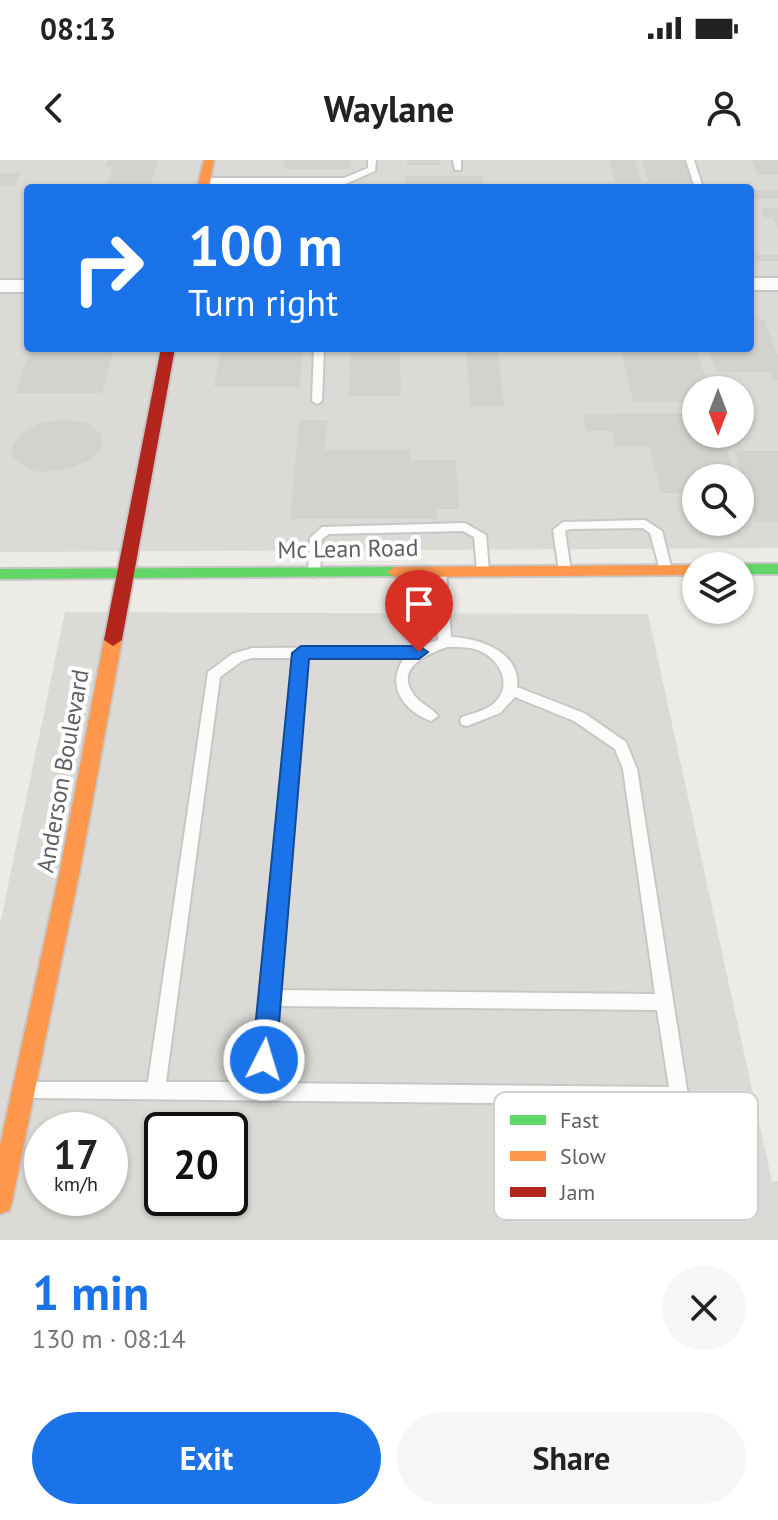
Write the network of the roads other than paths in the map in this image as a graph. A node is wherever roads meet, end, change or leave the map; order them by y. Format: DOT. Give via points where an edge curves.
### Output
graph roads {
  1 [pos="209,160"];
  2 [pos="372,160"];
  3 [pos="690,160"];
  4 [pos="204,184"];
  5 [pos="698,184"];
  6 [pos="754,284"];
  7 [pos="778,284"];
  8 [pos="0,286"];
  9 [pos="24,286"];
  10 [pos="167,352"];
  11 [pos="319,352"];
  12 [pos="317,401"];
  13 [pos="754,569"];
  14 [pos="778,569"];
  15 [pos="666,570"];
  16 [pos="682,570"];
  17 [pos="483,571"];
  18 [pos="565,571"];
  19 [pos="440,572"];
  20 [pos="314,573"];
  21 [pos="0,574"];
  22 [pos="124,575"];
  23 [pos="445,642"];
  24 [pos="419,652"];
  25 [pos="301,653"];
  26 [pos="512,690"];
  27 [pos="431,716"];
  28 [pos="467,721"];
  29 [pos="270,998"];
  30 [pos="665,1002"];
  31 [pos="24,1090"];
  32 [pos="156,1091"];
  33 [pos="261,1091"];
  34 [pos="678,1092"];
  35 [pos="494,1094"];
  36 [pos="0,1202"];
  1 -- 4 [label="street"];
  2 -- 4 [label="lane" via="372,169 345,181"];
  3 -- 5 [label="lane"];
  6 -- 7 [label="street"];
  8 -- 9 [label="street"];
  10 -- 22 [label="street, Anderson Boulevard"];
  11 -- 12 [label="lane"];
  13 -- 14 [label="street"];
  15 -- 16 [label="street, Mc Lean Road"];
  15 -- 18 [label="street, Mc Lean Road"];
  15 -- 18 [label="lane" via="656,531 645,524 567,525 559,530"];
  17 -- 18 [label="street, Mc Lean Road"];
  17 -- 19 [label="street, Mc Lean Road"];
  17 -- 20 [label="lane" via="480,535 465,527 326,530 316,538"];
  19 -- 20 [label="street, Mc Lean Road"];
  19 -- 23 [label="lane"];
  20 -- 22 [label="street, Mc Lean Road"];
  21 -- 22 [label="street, Mc Lean Road"];
  22 -- 31 [label="street, Anderson Boulevard"];
  23 -- 24 [label="lane"];
  23 -- 26 [label="lane" via="493,651 512,673"];
  24 -- 25 [label="lane"];
  24 -- 27 [label="lane" via="404,668 402,681 406,695"];
  25 -- 29 [label="lane"];
  25 -- 32 [label="lane" via="252,653 213,675"];
  26 -- 28 [label="lane" via="499,709"];
  26 -- 30 [label="lane" via="579,717 621,746 630,769"];
  29 -- 30 [label="lane"];
  29 -- 33 [label="lane"];
  30 -- 34 [label="lane"];
  31 -- 32 [label="lane"];
  31 -- 36 [label="street, Anderson Boulevard"];
  32 -- 33 [label="lane"];
  33 -- 35 [label="lane"];
}
